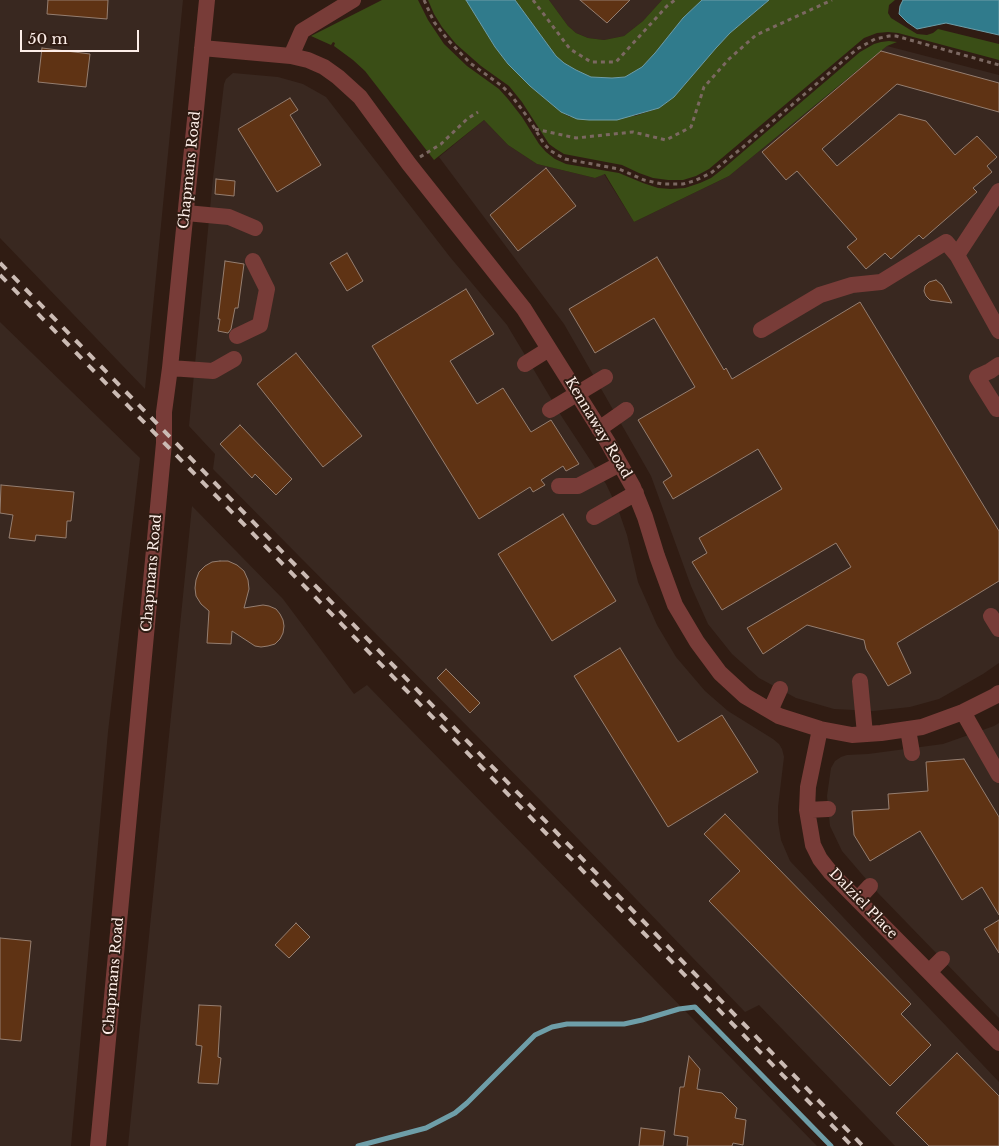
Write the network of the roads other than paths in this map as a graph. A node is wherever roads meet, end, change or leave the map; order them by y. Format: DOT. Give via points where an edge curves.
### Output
graph roads {
  1 [pos="208,0"];
  2 [pos="353,0"];
  3 [pos="202,48"];
  4 [pos="291,56"];
  5 [pos="999,191"];
  6 [pos="186,213"];
  7 [pos="255,228"];
  8 [pos="957,255"];
  9 [pos="253,261"];
  10 [pos="997,322"];
  11 [pos="761,330"];
  12 [pos="237,336"];
  13 [pos="550,349"];
  14 [pos="234,359"];
  15 [pos="525,364"];
  16 [pos="999,365"];
  17 [pos="170,368"];
  18 [pos="605,378"];
  19 [pos="577,394"];
  20 [pos="997,409"];
  21 [pos="550,410"];
  22 [pos="626,410"];
  23 [pos="599,429"];
  24 [pos="620,464"];
  25 [pos="560,486"];
  26 [pos="636,493"];
  27 [pos="594,517"];
  28 [pos="860,681"];
  29 [pos="780,689"];
  30 [pos="999,692"];
  31 [pos="770,711"];
  32 [pos="962,712"];
  33 [pos="820,729"];
  34 [pos="908,729"];
  35 [pos="865,734"];
  36 [pos="912,753"];
  37 [pos="999,775"];
  38 [pos="828,809"];
  39 [pos="807,810"];
  40 [pos="870,886"];
  41 [pos="858,900"];
  42 [pos="942,959"];
  43 [pos="929,972"];
  44 [pos="999,1043"];
  45 [pos="98,1146"];
  1 -- 3 [label="street, Chapmans Road"];
  2 -- 4 [label="street" via="302,31"];
  3 -- 4 [label="street, Kennaway Road"];
  3 -- 6 [label="street, Chapmans Road"];
  4 -- 13 [label="street, Kennaway Road" via="324,67 360,97 524,309"];
  5 -- 8 [label="street"];
  6 -- 7 [label="street" via="229,217"];
  6 -- 17 [label="street, Chapmans Road"];
  8 -- 10 [label="street"];
  8 -- 11 [label="street" via="946,242 881,282 852,285 820,295"];
  9 -- 12 [label="street" via="267,289 260,325"];
  13 -- 15 [label="street"];
  13 -- 19 [label="street, Kennaway Road"];
  14 -- 17 [label="street" via="213,371"];
  16 -- 20 [label="street" via="977,377"];
  17 -- 45 [label="street, Chapmans Road"];
  18 -- 19 [label="street"];
  19 -- 21 [label="street"];
  19 -- 23 [label="street, Kennaway Road"];
  22 -- 23 [label="street"];
  23 -- 24 [label="street, Kennaway Road"];
  24 -- 25 [label="street" via="578,486"];
  24 -- 26 [label="street, Kennaway Road"];
  26 -- 27 [label="street"];
  26 -- 31 [label="street, Kennaway Road" via="675,604 697,642 726,679 745,696"];
  28 -- 35 [label="street"];
  29 -- 31 [label="street"];
  30 -- 32 [label="street, Kennaway Road"];
  31 -- 33 [label="street, Kennaway Road"];
  32 -- 34 [label="street, Kennaway Road"];
  32 -- 37 [label="street"];
  33 -- 35 [label="street, Kennaway Road"];
  33 -- 39 [label="street, Dalziel Place" via="808,787"];
  34 -- 35 [label="street, Kennaway Road"];
  34 -- 36 [label="street"];
  38 -- 39 [label="street"];
  39 -- 41 [label="street, Dalziel Place" via="813,845 820,859"];
  40 -- 41 [label="street"];
  41 -- 43 [label="street, Dalziel Place"];
  42 -- 43 [label="street"];
  43 -- 44 [label="street, Dalziel Place"];
}
